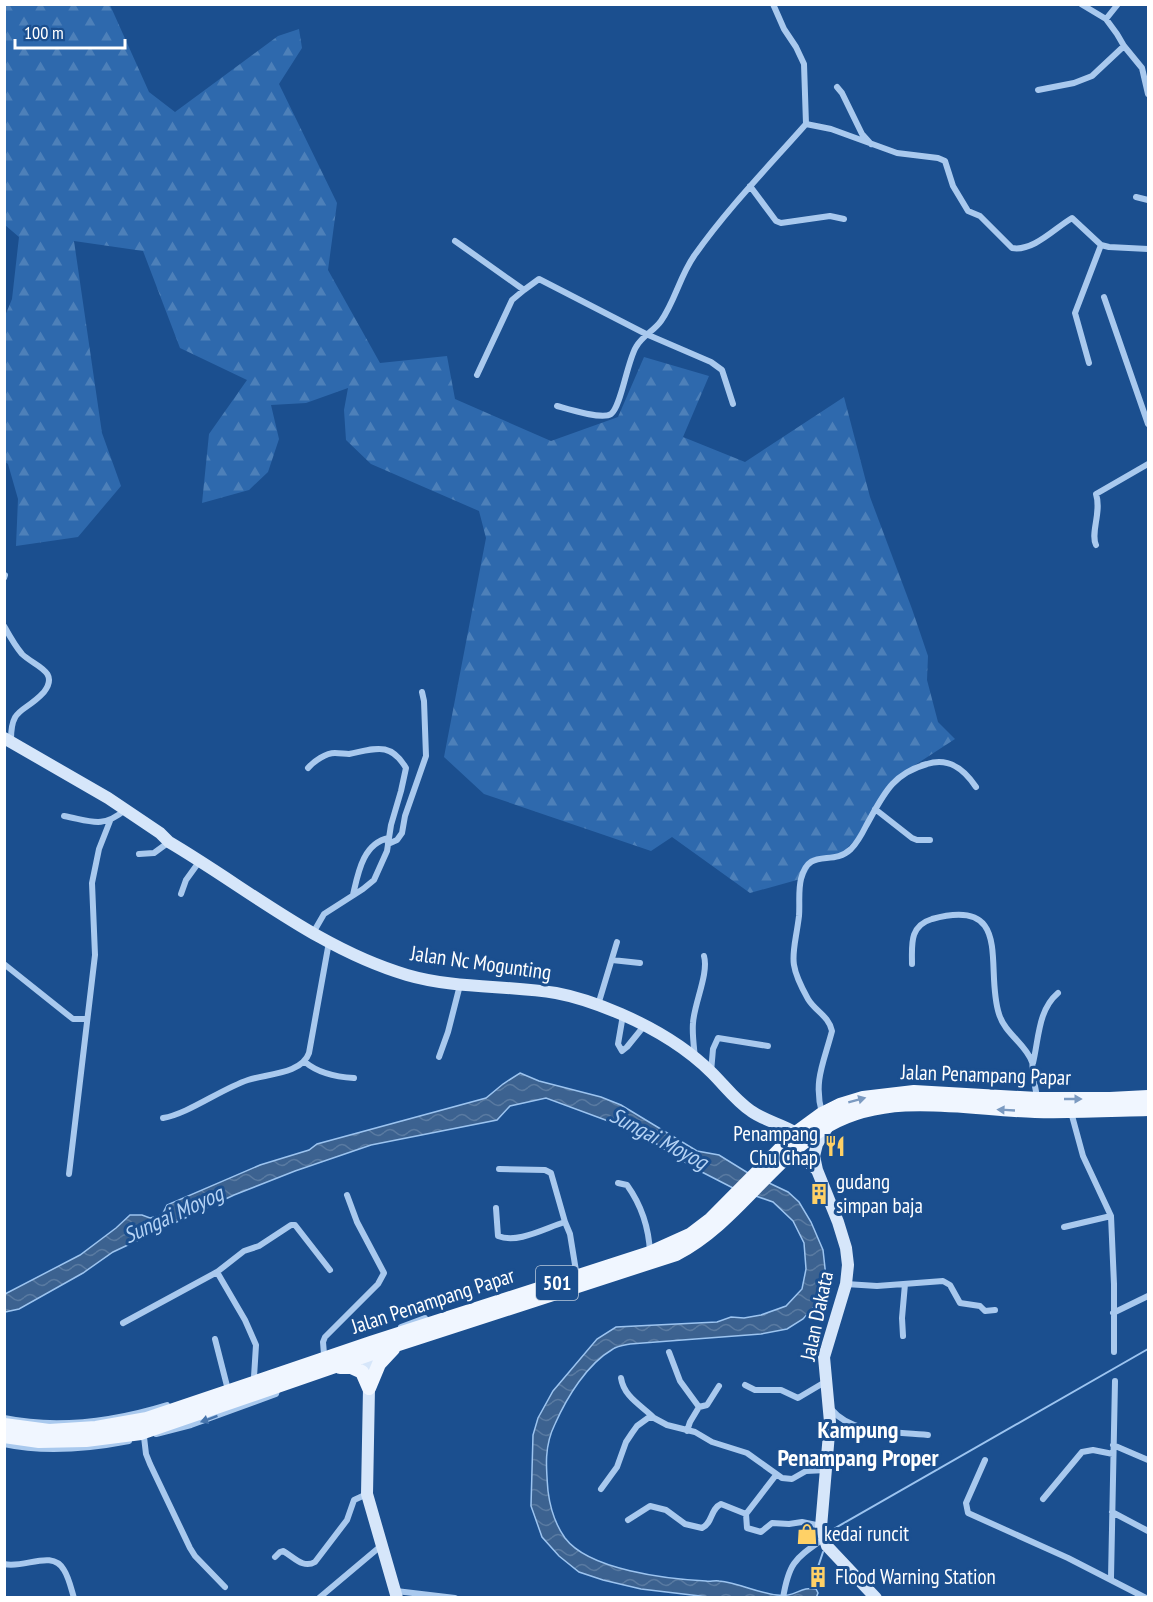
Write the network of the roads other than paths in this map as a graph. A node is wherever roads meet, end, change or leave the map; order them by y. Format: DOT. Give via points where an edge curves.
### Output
graph roads {
  1 [pos="773,4"];
  2 [pos="1081,4"];
  3 [pos="1118,4"];
  4 [pos="1106,19"];
  5 [pos="1124,46"];
  6 [pos="837,87"];
  7 [pos="1038,90"];
  8 [pos="1149,94"];
  9 [pos="806,124"];
  10 [pos="871,144"];
  11 [pos="750,186"];
  12 [pos="1136,197"];
  13 [pos="1149,200"];
  14 [pos="844,219"];
  15 [pos="455,241"];
  16 [pos="1101,245"];
  17 [pos="1149,249"];
  18 [pos="524,290"];
  19 [pos="1104,297"];
  20 [pos="646,334"];
  21 [pos="1089,363"];
  22 [pos="477,375"];
  23 [pos="733,404"];
  24 [pos="557,406"];
  25 [pos="1147,417"];
  26 [pos="1149,424"];
  27 [pos="1149,464"];
  28 [pos="1096,545"];
  29 [pos="4,626"];
  30 [pos="422,693"];
  31 [pos="8,739"];
  32 [pos="308,768"];
  33 [pos="976,787"];
  34 [pos="126,809"];
  35 [pos="875,809"];
  36 [pos="63,816"];
  37 [pos="110,821"];
  38 [pos="930,840"];
  39 [pos="389,841"];
  40 [pos="169,842"];
  41 [pos="139,854"];
  42 [pos="200,862"];
  43 [pos="181,894"];
  44 [pos="353,895"];
  45 [pos="313,933"];
  46 [pos="329,942"];
  47 [pos="617,942"];
  48 [pos="704,956"];
  49 [pos="612,960"];
  50 [pos="640,963"];
  51 [pos="4,964"];
  52 [pos="912,964"];
  53 [pos="460,984"];
  54 [pos="1058,993"];
  55 [pos="598,1005"];
  56 [pos="623,1015"];
  57 [pos="87,1019"];
  58 [pos="644,1026"];
  59 [pos="768,1046"];
  60 [pos="439,1057"];
  61 [pos="695,1058"];
  62 [pos="305,1062"];
  63 [pos="1033,1063"];
  64 [pos="711,1072"];
  65 [pos="354,1078"];
  66 [pos="1149,1097"];
  67 [pos="1037,1099"];
  68 [pos="1149,1109"];
  69 [pos="1071,1112"];
  70 [pos="163,1118"];
  71 [pos="825,1120"];
  72 [pos="796,1133"];
  73 [pos="790,1155"];
  74 [pos="775,1162"];
  75 [pos="499,1169"];
  76 [pos="817,1170"];
  77 [pos="69,1174"];
  78 [pos="618,1183"];
  79 [pos="347,1195"];
  80 [pos="736,1202"];
  81 [pos="496,1208"];
  82 [pos="1111,1216"];
  83 [pos="565,1222"];
  84 [pos="1064,1227"];
  85 [pos="650,1254"];
  86 [pos="330,1270"];
  87 [pos="217,1272"];
  88 [pos="577,1277"];
  89 [pos="846,1284"];
  90 [pos="905,1284"];
  91 [pos="1149,1296"];
  92 [pos="995,1310"];
  93 [pos="467,1312"];
  94 [pos="1113,1313"];
  95 [pos="123,1323"];
  96 [pos="903,1336"];
  97 [pos="215,1340"];
  98 [pos="399,1344"];
  99 [pos="368,1350"];
  100 [pos="669,1352"];
  101 [pos="1114,1352"];
  102 [pos="324,1354"];
  103 [pos="335,1367"];
  104 [pos="254,1377"];
  105 [pos="621,1378"];
  106 [pos="1115,1381"];
  107 [pos="825,1382"];
  108 [pos="745,1384"];
  109 [pos="228,1386"];
  110 [pos="278,1386"];
  111 [pos="720,1386"];
  112 [pos="369,1388"];
  113 [pos="829,1406"];
  114 [pos="699,1407"];
  115 [pos="4,1418"];
  116 [pos="654,1418"];
  117 [pos="4,1425"];
  118 [pos="687,1431"];
  119 [pos="928,1435"];
  120 [pos="4,1436"];
  121 [pos="144,1437"];
  122 [pos="4,1444"];
  123 [pos="1113,1445"];
  124 [pos="1113,1454"];
  125 [pos="985,1460"];
  126 [pos="1149,1460"];
  127 [pos="827,1470"];
  128 [pos="776,1475"];
  129 [pos="601,1489"];
  130 [pos="367,1494"];
  131 [pos="1043,1499"];
  132 [pos="1112,1512"];
  133 [pos="746,1514"];
  134 [pos="628,1520"];
  135 [pos="1149,1531"];
  136 [pos="822,1533"];
  137 [pos="382,1544"];
  138 [pos="275,1557"];
  139 [pos="4,1564"];
  140 [pos="1111,1578"];
  141 [pos="225,1587"];
  142 [pos="397,1594"];
  143 [pos="783,1594"];
  144 [pos="74,1598"];
  145 [pos="319,1598"];
  146 [pos="455,1598"];
  147 [pos="876,1598"];
  148 [pos="1146,1598"];
  1 -- 9 [label="street" via="804,64"];
  2 -- 4 [label="street"];
  3 -- 4 [label="street"];
  4 -- 5 [label="street"];
  5 -- 7 [label="street" via="1092,76 1074,84"];
  5 -- 8 [label="street" via="1142,68"];
  6 -- 10 [label="street"];
  9 -- 10 [label="street"];
  9 -- 11 [label="street"];
  10 -- 16 [label="street" via="945,161 953,186 968,211 980,216 1012,248 1019,250 1032,245 1072,218"];
  11 -- 14 [label="street" via="781,223 830,216"];
  11 -- 20 [label="street" via="692,258 659,324"];
  12 -- 13 [label="street"];
  15 -- 18 [label="street"];
  16 -- 17 [label="street"];
  16 -- 21 [label="street" via="1075,313"];
  18 -- 20 [label="street" via="539,279"];
  18 -- 22 [label="street" via="512,300"];
  19 -- 25 [label="street"];
  20 -- 23 [label="street" via="722,370"];
  20 -- 24 [label="street" via="636,346 612,413 604,416"];
  25 -- 26 [label="street"];
  27 -- 28 [label="street" via="1096,494"];
  29 -- 31 [label="street" via="21,652 44,669 49,678 44,692 18,712"];
  30 -- 39 [label="street" via="426,756 402,833 397,840"];
  31 -- 34 [label="street, Jalan Nc Mogunting"];
  32 -- 39 [label="street" via="332,753 382,748 398,756 406,768"];
  33 -- 35 [label="street" via="957,766 935,761 898,777"];
  34 -- 37 [label="street"];
  34 -- 40 [label="street, Jalan Nc Mogunting"];
  35 -- 38 [label="street" via="912,838"];
  35 -- 71 [label="street" via="851,849 837,857 812,861 801,879 792,955 794,970 809,1001 832,1031 817,1096"];
  36 -- 37 [label="street"];
  37 -- 57 [label="street" via="92,883 94,955"];
  39 -- 44 [label="street" via="374,880"];
  39 -- 44 [label="street" via="377,842 367,853"];
  40 -- 41 [label="street" via="154,854"];
  40 -- 42 [label="street, Jalan Nc Mogunting"];
  42 -- 43 [label="street"];
  42 -- 45 [label="street, Jalan Nc Mogunting"];
  44 -- 45 [label="street" via="324,914"];
  45 -- 46 [label="street, Jalan Nc Mogunting"];
  46 -- 53 [label="street, Jalan Nc Mogunting" via="407,975"];
  46 -- 62 [label="street"];
  47 -- 49 [label="street"];
  48 -- 61 [label="street" via="692,1026"];
  49 -- 50 [label="street"];
  49 -- 55 [label="street"];
  51 -- 57 [label="street" via="73,1019"];
  52 -- 63 [label="street" via="912,937 926,921 956,916 983,923 993,945 999,1015"];
  53 -- 55 [label="street, Jalan Nc Mogunting" via="557,993"];
  53 -- 60 [label="street"];
  54 -- 63 [label="street" via="1046,1006"];
  55 -- 56 [label="street, Jalan Nc Mogunting"];
  56 -- 58 [label="street, Jalan Nc Mogunting"];
  56 -- 58 [label="street" via="618,1044 622,1051"];
  57 -- 77 [label="street"];
  58 -- 61 [label="street, Jalan Nc Mogunting"];
  59 -- 64 [label="street" via="718,1038"];
  61 -- 64 [label="street, Jalan Nc Mogunting"];
  62 -- 65 [label="street" via="326,1073"];
  62 -- 70 [label="street" via="235,1085"];
  63 -- 67 [label="street"];
  64 -- 72 [label="street, Jalan Nc Mogunting" via="750,1111"];
  67 -- 66 [label="main road, Jalan Penampang Papar / 501, one-way"];
  71 -- 67 [label="main road, Jalan Penampang Papar / 501, one-way" via="840,1105 894,1093"];
  68 -- 69 [label="main road, Jalan Penampang Papar / 501"];
  69 -- 71 [label="main road, Jalan Penampang Papar / 501, one-way" via="928,1104 873,1109"];
  69 -- 82 [label="street" via="1083,1156"];
  71 -- 72 [label="main road, Jalan Penampang Papar / 501"];
  71 -- 73 [label="main road, Jalan Penampang Papar / 501"];
  71 -- 76 [label="street, Jalan Dakata" via="814,1156"];
  72 -- 74 [label="main road, Jalan Penampang Papar / 501"];
  73 -- 74 [label="main road, Jalan Penampang Papar / 501"];
  73 -- 76 [label="street" via="807,1161"];
  74 -- 80 [label="main road, Jalan Penampang Papar / 501"];
  75 -- 83 [label="street" via="551,1173"];
  76 -- 89 [label="street, Jalan Dakata" via="846,1248"];
  78 -- 85 [label="street" via="627,1185 642,1210"];
  79 -- 102 [label="street" via="384,1273 378,1284 325,1337"];
  80 -- 85 [label="main road, Jalan Penampang Papar / 501" via="690,1235"];
  80 -- 98 [label="main road, Jalan Penampang Papar / 501" via="705,1237 676,1254"];
  81 -- 83 [label="street" via="498,1236 505,1239"];
  82 -- 84 [label="street"];
  82 -- 94 [label="street"];
  83 -- 88 [label="street"];
  85 -- 88 [label="main road, Jalan Penampang Papar / 501"];
  86 -- 87 [label="street" via="295,1225 291,1225 244,1251"];
  87 -- 95 [label="street"];
  87 -- 104 [label="street" via="256,1345"];
  88 -- 93 [label="main road, Jalan Penampang Papar / 501"];
  89 -- 90 [label="street"];
  89 -- 107 [label="street, Jalan Dakata" via="826,1350"];
  90 -- 92 [label="street" via="943,1281 950,1285 960,1303"];
  90 -- 96 [label="street"];
  91 -- 94 [label="street"];
  93 -- 99 [label="main road, Jalan Penampang Papar / 501"];
  93 -- 102 [label="street" via="453,1311 426,1318"];
  94 -- 101 [label="street"];
  97 -- 109 [label="street"];
  98 -- 99 [label="main road, Jalan Penampang Papar / 501"];
  98 -- 112 [label="main road" via="379,1364"];
  99 -- 103 [label="main road, Jalan Penampang Papar / 501"];
  99 -- 112 [label="street"];
  99 -- 117 [label="main road, Jalan Penampang Papar / 501" via="147,1419 49,1431"];
  100 -- 114 [label="street" via="680,1381"];
  102 -- 104 [label="street"];
  103 -- 110 [label="main road, Jalan Penampang Papar / 501"];
  103 -- 112 [label="main road" via="362,1372"];
  104 -- 109 [label="street"];
  105 -- 116 [label="street" via="632,1399"];
  106 -- 123 [label="street"];
  107 -- 108 [label="street" via="798,1398 782,1390 755,1390"];
  107 -- 113 [label="street, Jalan Dakata"];
  109 -- 115 [label="street" via="122,1417 48,1423"];
  110 -- 120 [label="main road, Jalan Penampang Papar / 501" via="141,1432 86,1440 39,1441"];
  110 -- 121 [label="street, one-way" via="276,1394 191,1425"];
  111 -- 114 [label="street" via="707,1405"];
  112 -- 130 [label="street"];
  113 -- 119 [label="street" via="863,1429"];
  113 -- 127 [label="street, Jalan Dakata"];
  114 -- 118 [label="street"];
  116 -- 118 [label="street"];
  116 -- 129 [label="street" via="646,1418 637,1425 617,1467"];
  118 -- 128 [label="street" via="747,1453"];
  121 -- 122 [label="street" via="102,1446 57,1449"];
  121 -- 141 [label="street" via="150,1464 190,1548"];
  123 -- 124 [label="street"];
  123 -- 126 [label="street"];
  124 -- 131 [label="street" via="1082,1452"];
  124 -- 132 [label="street"];
  125 -- 140 [label="street" via="966,1503 968,1513"];
  127 -- 128 [label="street" via="806,1471 792,1479"];
  127 -- 136 [label="street, Jalan Dakata"];
  128 -- 133 [label="street"];
  130 -- 137 [label="street"];
  130 -- 138 [label="street" via="354,1500 347,1520 315,1562 305,1564 283,1551"];
  132 -- 135 [label="street"];
  132 -- 140 [label="street"];
  133 -- 134 [label="street" via="721,1504 702,1528 685,1524 666,1509 650,1506"];
  133 -- 136 [label="street" via="747,1528 756,1532 772,1523 802,1522"];
  136 -- 143 [label="street" via="795,1561"];
  136 -- 147 [label="street" via="826,1546"];
  137 -- 142 [label="street"];
  137 -- 145 [label="street"];
  139 -- 144 [label="street" via="17,1566 47,1560 58,1563"];
  140 -- 148 [label="street"];
  142 -- 146 [label="street"];
}
